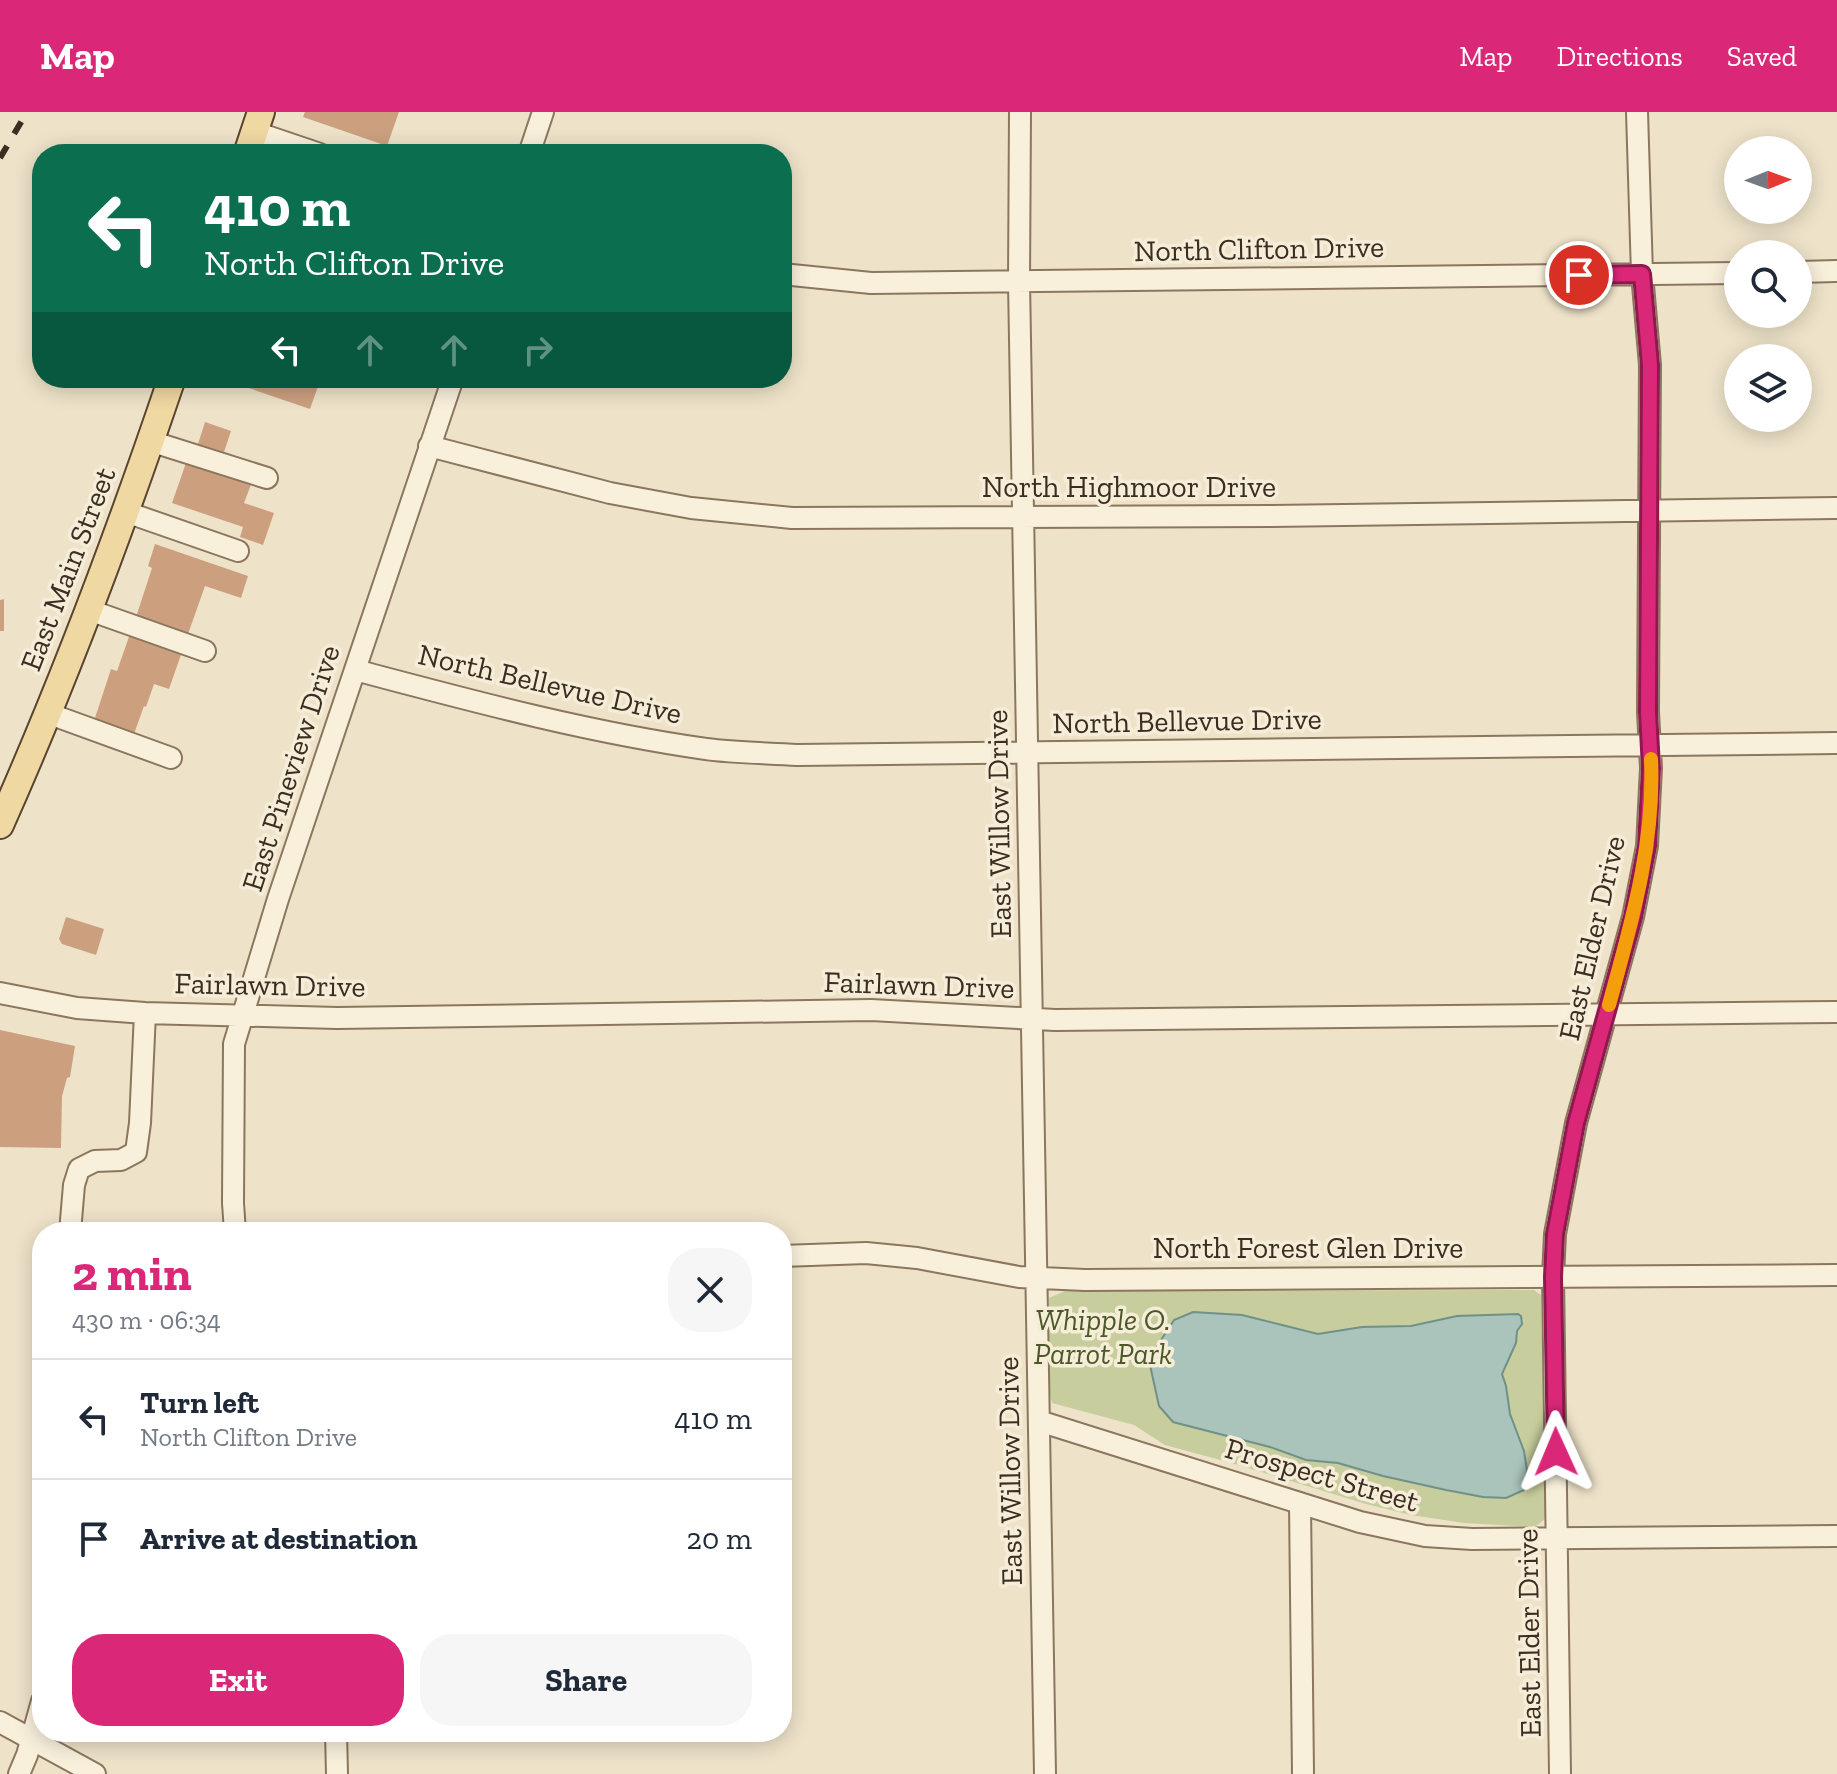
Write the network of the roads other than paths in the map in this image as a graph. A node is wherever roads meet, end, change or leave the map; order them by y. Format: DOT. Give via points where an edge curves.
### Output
graph roads {
  1 [pos="543,112"];
  2 [pos="1020,112"];
  3 [pos="1637,112"];
  4 [pos="255,133"];
  5 [pos="289,144"];
  6 [pos="532,144"];
  7 [pos="1837,271"];
  8 [pos="1812,272"];
  9 [pos="1724,273"];
  10 [pos="1642,274"];
  11 [pos="792,275"];
  12 [pos="1019,282"];
  13 [pos="169,388"];
  14 [pos="449,388"];
  15 [pos="150,441"];
  16 [pos="429,446"];
  17 [pos="267,478"];
  18 [pos="1837,508"];
  19 [pos="1648,511"];
  20 [pos="126,512"];
  21 [pos="1023,517"];
  22 [pos="238,551"];
  23 [pos="89,610"];
  24 [pos="205,651"];
  25 [pos="355,670"];
  26 [pos="47,713"];
  27 [pos="1837,743"];
  28 [pos="1650,745"];
  29 [pos="1027,753"];
  30 [pos="171,758"];
  31 [pos="0,825"];
  32 [pos="0,993"];
  33 [pos="1837,1012"];
  34 [pos="145,1013"];
  35 [pos="1606,1015"];
  36 [pos="243,1016"];
  37 [pos="1032,1018"];
  38 [pos="71,1222"];
  39 [pos="235,1222"];
  40 [pos="792,1256"];
  41 [pos="1837,1275"];
  42 [pos="1553,1277"];
  43 [pos="1036,1278"];
  44 [pos="1039,1421"];
  45 [pos="1300,1503"];
  46 [pos="1837,1536"];
  47 [pos="1558,1539"];
  48 [pos="0,1722"];
  49 [pos="32,1739"];
  50 [pos="37,1742"];
  51 [pos="336,1742"];
  52 [pos="19,1774"];
  53 [pos="95,1774"];
  54 [pos="337,1774"];
  55 [pos="1045,1774"];
  56 [pos="1303,1774"];
  57 [pos="1560,1774"];
  1 -- 6 [label="street"];
  2 -- 12 [label="street, East Willow Drive"];
  3 -- 10 [label="street, East Elder Drive"];
  4 -- 5 [label="street"];
  7 -- 8 [label="street"];
  9 -- 10 [label="street, North Clifton Drive"];
  10 -- 12 [label="street, North Clifton Drive"];
  10 -- 19 [label="street, East Elder Drive" via="1650,365"];
  11 -- 12 [label="street, North Clifton Drive" via="871,283"];
  12 -- 21 [label="street, East Willow Drive"];
  13 -- 15 [label="main road, East Main Street"];
  14 -- 16 [label="street, East Pineview Drive"];
  15 -- 17 [label="street"];
  15 -- 20 [label="main road, East Main Street"];
  16 -- 21 [label="street, North Highmoor Drive" via="610,493 691,508 792,518"];
  16 -- 25 [label="street, East Pineview Drive"];
  18 -- 19 [label="street, North Highmoor Drive"];
  19 -- 21 [label="street, North Highmoor Drive"];
  19 -- 28 [label="street, East Elder Drive"];
  20 -- 22 [label="street"];
  20 -- 23 [label="main road, East Main Street"];
  21 -- 29 [label="street, East Willow Drive"];
  23 -- 24 [label="street"];
  23 -- 26 [label="main road, East Main Street"];
  25 -- 29 [label="street, North Bellevue Drive" via="544,719 710,750 797,755"];
  25 -- 36 [label="street, East Pineview Drive"];
  26 -- 30 [label="street"];
  26 -- 31 [label="main road, East Main Street"];
  27 -- 28 [label="street, North Bellevue Drive"];
  28 -- 29 [label="street, North Bellevue Drive"];
  28 -- 35 [label="street, East Elder Drive" via="1647,846"];
  29 -- 37 [label="street, East Willow Drive"];
  32 -- 34 [label="street, Fairlawn Drive" via="77,1008"];
  33 -- 35 [label="street, Fairlawn Drive"];
  34 -- 36 [label="street, Fairlawn Drive"];
  34 -- 38 [label="street" via="136,1152 79,1169"];
  35 -- 37 [label="street, Fairlawn Drive"];
  35 -- 42 [label="street, East Elder Drive" via="1576,1123 1555,1234"];
  36 -- 37 [label="street, Fairlawn Drive" via="871,1010"];
  36 -- 39 [label="street, East Pineview Drive" via="234,1044"];
  37 -- 43 [label="street, East Willow Drive"];
  40 -- 43 [label="street, North Forest Glen Drive" via="866,1253"];
  41 -- 42 [label="street, North Forest Glen Drive"];
  42 -- 43 [label="street, North Forest Glen Drive"];
  42 -- 47 [label="street, East Elder Drive"];
  43 -- 44 [label="street, East Willow Drive"];
  44 -- 45 [label="street, Prospect Street"];
  44 -- 55 [label="street, East Willow Drive"];
  45 -- 47 [label="street, Prospect Street" via="1425,1536"];
  45 -- 56 [label="street"];
  46 -- 47 [label="street, Prospect Street"];
  47 -- 57 [label="street, East Elder Drive"];
  48 -- 49 [label="street"];
  49 -- 52 [label="street"];
  50 -- 53 [label="street"];
  51 -- 54 [label="street"];
}
